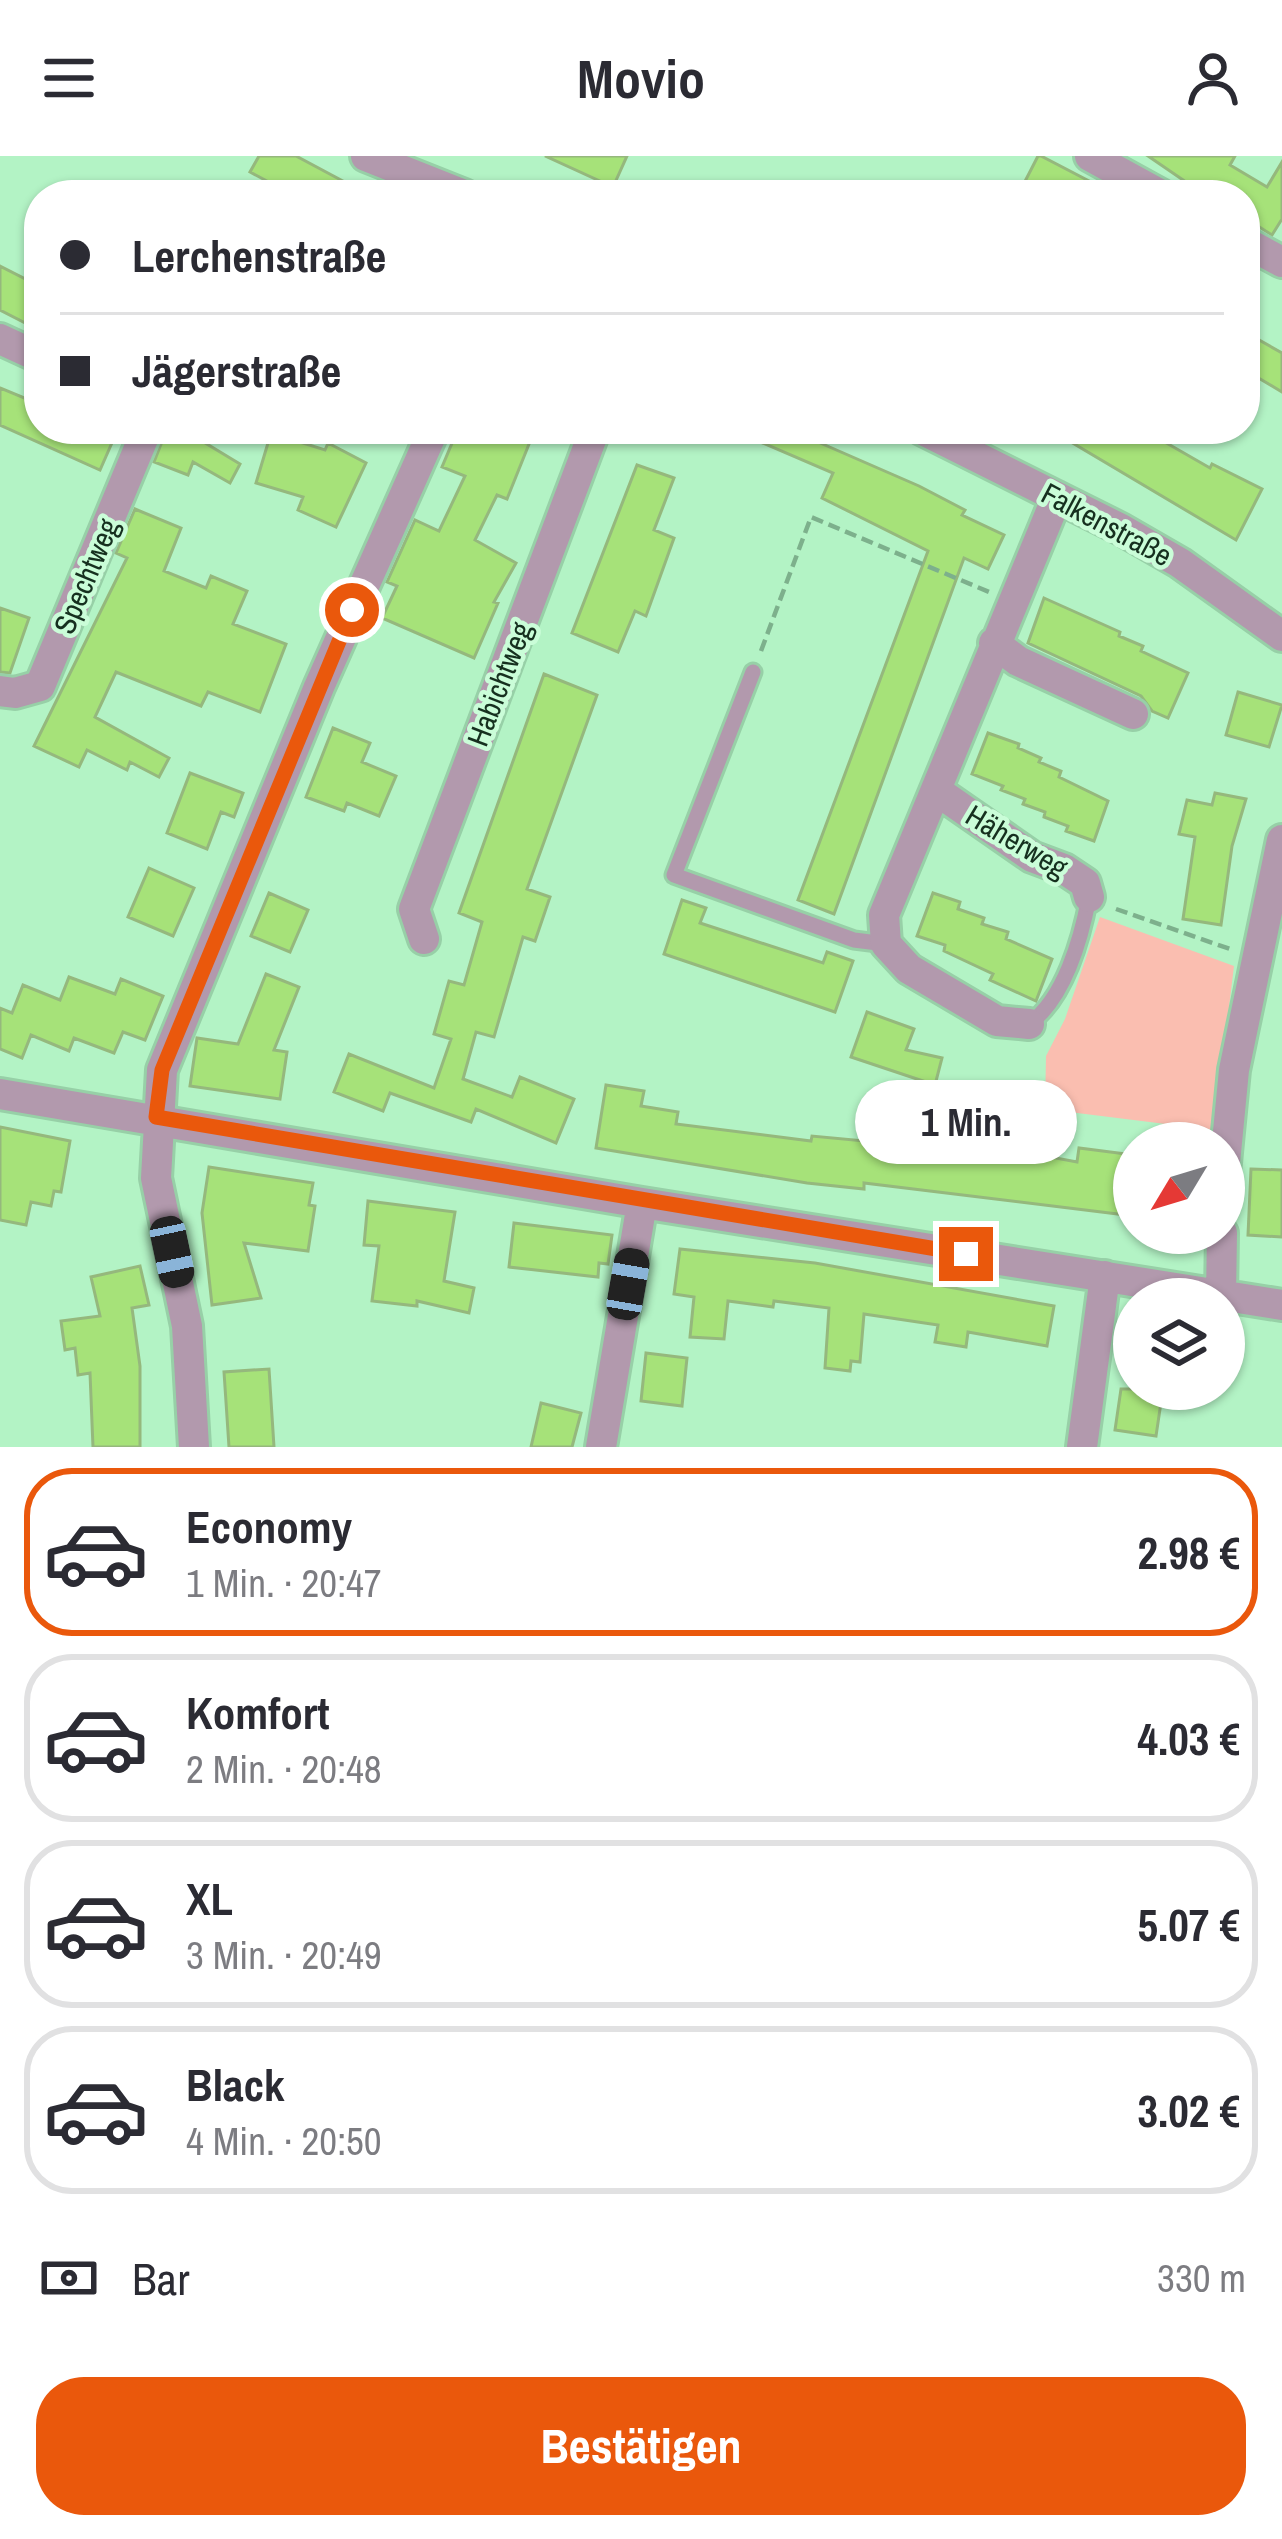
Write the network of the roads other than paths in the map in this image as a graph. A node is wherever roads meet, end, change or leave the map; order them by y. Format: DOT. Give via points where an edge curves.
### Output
graph roads {
  1 [pos="365,156"];
  2 [pos="1090,156"];
  3 [pos="426,180"];
  4 [pos="1134,180"];
  5 [pos="141,444"];
  6 [pos="427,444"];
  7 [pos="589,444"];
  8 [pos="951,444"];
  9 [pos="1057,496"];
  10 [pos="1282,636"];
  11 [pos="994,643"];
  12 [pos="753,672"];
  13 [pos="0,691"];
  14 [pos="1133,714"];
  15 [pos="937,791"];
  16 [pos="1282,840"];
  17 [pos="1089,898"];
  18 [pos="424,939"];
  19 [pos="886,944"];
  20 [pos="1271,962"];
  21 [pos="1029,1024"];
  22 [pos="0,1094"];
  23 [pos="156,1117"];
  24 [pos="1229,1122"];
  25 [pos="642,1203"];
  26 [pos="1105,1276"];
  27 [pos="1117,1278"];
  28 [pos="1245,1299"];
  29 [pos="1282,1305"];
  30 [pos="194,1447"];
  31 [pos="602,1447"];
  32 [pos="1082,1447"];
  1 -- 3 [label="street"];
  2 -- 4 [label="street"];
  5 -- 13 [label="street, Spechtweg" via="40,686"];
  6 -- 23 [label="street" via="162,1070"];
  7 -- 18 [label="street, Habichtweg" via="414,909"];
  8 -- 9 [label="street, Falkenstraße"];
  9 -- 10 [label="street, Falkenstraße" via="1180,563"];
  9 -- 11 [label="street, Häherweg"];
  11 -- 14 [label="street"];
  11 -- 15 [label="street, Häherweg"];
  12 -- 19 [label="lane" via="674,875 854,940"];
  15 -- 17 [label="street, Häherweg" via="1084,883"];
  15 -- 19 [label="street, Häherweg" via="884,915"];
  16 -- 20 [label="street"];
  17 -- 21 [label="lane" via="1049,1009"];
  19 -- 21 [label="street" via="909,969 997,1021"];
  20 -- 24 [label="street" via="1234,1070"];
  22 -- 23 [label="street"];
  23 -- 25 [label="street"];
  23 -- 30 [label="street" via="156,1178 188,1326"];
  25 -- 26 [label="street"];
  25 -- 31 [label="street"];
  26 -- 27 [label="street"];
  26 -- 32 [label="street"];
  28 -- 29 [label="street"];
}
